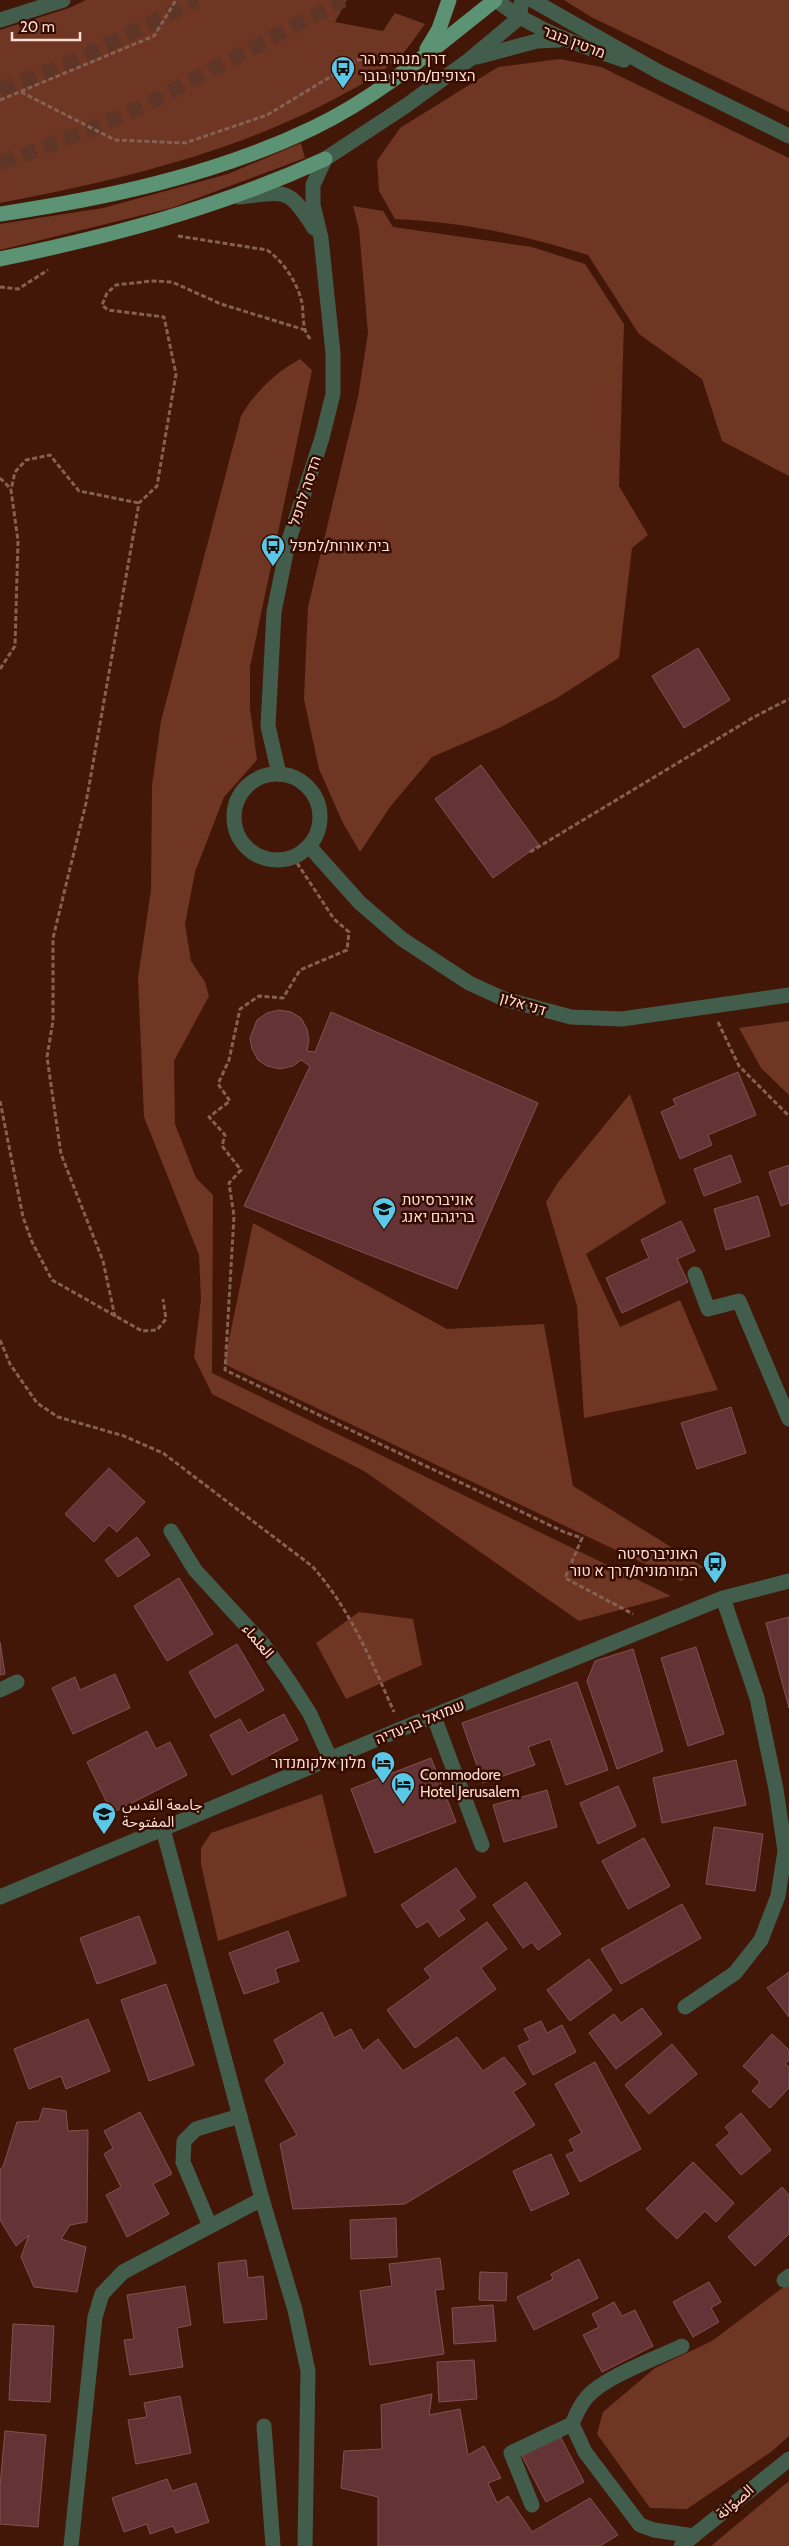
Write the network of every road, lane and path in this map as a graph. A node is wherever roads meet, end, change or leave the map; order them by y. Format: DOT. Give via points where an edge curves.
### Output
graph roads {
  1 [pos="62,0"];
  2 [pos="176,0"];
  3 [pos="448,0"];
  4 [pos="495,0"];
  5 [pos="522,0"];
  6 [pos="532,0"];
  7 [pos="519,18"];
  8 [pos="0,20"];
  9 [pos="565,40"];
  10 [pos="401,54"];
  11 [pos="469,60"];
  12 [pos="419,61"];
  13 [pos="659,72"];
  14 [pos="21,92"];
  15 [pos="0,100"];
  16 [pos="789,136"];
  17 [pos="325,158"];
  18 [pos="233,197"];
  19 [pos="0,214"];
  20 [pos="174,236"];
  21 [pos="320,238"];
  22 [pos="0,259"];
  23 [pos="54,268"];
  24 [pos="0,287"];
  25 [pos="0,478"];
  26 [pos="11,490"];
  27 [pos="138,503"];
  28 [pos="0,669"];
  29 [pos="789,699"];
  30 [pos="279,774"];
  31 [pos="309,846"];
  32 [pos="530,852"];
  33 [pos="300,868"];
  34 [pos="789,996"];
  35 [pos="710,1006"];
  36 [pos="0,1102"];
  37 [pos="789,1116"];
  38 [pos="695,1274"];
  39 [pos="164,1300"];
  40 [pos="115,1317"];
  41 [pos="0,1340"];
  42 [pos="789,1419"];
  43 [pos="171,1531"];
  44 [pos="789,1581"];
  45 [pos="723,1598"];
  46 [pos="656,1625"];
  47 [pos="17,1682"];
  48 [pos="0,1690"];
  49 [pos="434,1717"];
  50 [pos="401,1729"];
  51 [pos="331,1760"];
  52 [pos="163,1829"];
  53 [pos="482,1845"];
  54 [pos="0,1897"];
  55 [pos="686,2007"];
  56 [pos="240,2116"];
  57 [pos="262,2199"];
  58 [pos="210,2226"];
  59 [pos="682,2346"];
  60 [pos="572,2424"];
  61 [pos="264,2426"];
  62 [pos="789,2459"];
  63 [pos="532,2505"];
  64 [pos="694,2536"];
  65 [pos="71,2546"];
  66 [pos="273,2546"];
  67 [pos="306,2546"];
  68 [pos="681,2546"];
  1 -- 8 [label="street"];
  2 -- 14 [label="path" via="154,36"];
  3 -- 12 [label="main road" via="439,29"];
  4 -- 7 [label="street, מרטין בובר"];
  4 -- 12 [label="main road"];
  5 -- 7 [label="street"];
  6 -- 13 [label="street, מרטין בובר"];
  7 -- 9 [label="street, מרטין בובר"];
  7 -- 11 [label="street"];
  9 -- 11 [label="street" via="537,40"];
  9 -- 13 [label="street, מרטין בובר"];
  10 -- 14 [label="path" via="358,60 267,115 186,143 116,140"];
  11 -- 17 [label="street" via="374,129"];
  12 -- 19 [label="main road" via="360,102 313,128 249,155 172,180 66,204"];
  13 -- 16 [label="street, מרטין בובר"];
  14 -- 15 [label="path"];
  17 -- 18 [label="main road"];
  17 -- 21 [label="street, הדסה למפל" via="313,185 313,205"];
  18 -- 21 [label="street, הדסה למפל" via="277,193 290,196 300,204"];
  18 -- 22 [label="main road" via="98,238"];
  20 -- 27 [label="path" via="268,250 294,280 302,300 305,330 221,304 172,282 116,284 107,293 102,305 108,310 164,317 176,374 157,486"];
  21 -- 30 [label="street, הדסה למפל" via="333,354 333,394 288,543 274,612 268,726"];
  23 -- 24 [label="path" via="45,270 18,289"];
  25 -- 26 [label="path"];
  26 -- 27 [label="path" via="15,472 26,460 50,455 79,491"];
  26 -- 28 [label="path" via="18,541 15,646"];
  27 -- 40 [label="path" via="86,803 53,938 52,1022 47,1057 61,1154 103,1261"];
  29 -- 32 [label="path"];
  30 -- 31 [label="street" via="299,780 316,798 319,828"];
  30 -- 31 [label="street" via="262,777 239,796 234,817 239,838 250,851 263,858 278,860 293,858"];
  31 -- 35 [label="street, דני אלון" via="360,903 402,939 469,983 504,999 571,1017 591,1019 622,1019"];
  33 -- 46 [label="path" via="334,918 349,932 347,950 300,970 283,998 259,996 240,1009 229,1060 218,1084 230,1101 209,1118 225,1135 222,1146 242,1170 228,1183 234,1216 225,1370 582,1538 565,1578"];
  34 -- 35 [label="street, דני אלון"];
  35 -- 37 [label="path" via="739,1066"];
  36 -- 40 [label="path" via="23,1217 52,1280"];
  38 -- 42 [label="street" via="708,1309 739,1301"];
  39 -- 40 [label="path" via="166,1319 158,1330 142,1331"];
  41 -- 50 [label="path" via="10,1364 37,1402 58,1417 124,1436 163,1453 312,1566 332,1588 378,1675"];
  43 -- 51 [label="street, العلماء" via="196,1570 263,1644 289,1681 310,1714"];
  44 -- 45 [label="street, שמואל בן-עדיה"];
  45 -- 46 [label="street, שמואל בן-עדיה"];
  45 -- 55 [label="street" via="757,1698 785,1851 778,1896 761,1940 735,1973"];
  46 -- 49 [label="street, שמואל בן-עדיה"];
  47 -- 48 [label="street"];
  49 -- 50 [label="street, שמואל בן-עדיה"];
  49 -- 53 [label="street"];
  50 -- 51 [label="street, שמואל בן-עדיה"];
  51 -- 52 [label="street, שמואל בן-עדיה"];
  52 -- 54 [label="street, שמואל בן-עדיה"];
  52 -- 56 [label="street"];
  56 -- 57 [label="street"];
  56 -- 58 [label="street" via="196,2129 184,2141 183,2162"];
  57 -- 58 [label="street"];
  57 -- 67 [label="street" via="295,2310 308,2371"];
  58 -- 65 [label="street" via="123,2272 102,2294 95,2317"];
  59 -- 60 [label="street" via="613,2379 588,2395"];
  60 -- 63 [label="street" via="511,2453"];
  60 -- 64 [label="street" via="585,2452 640,2525"];
  61 -- 66 [label="street"];
  62 -- 64 [label="street, الصوّانة"];
  64 -- 68 [label="street, الصوّانة"];
}
